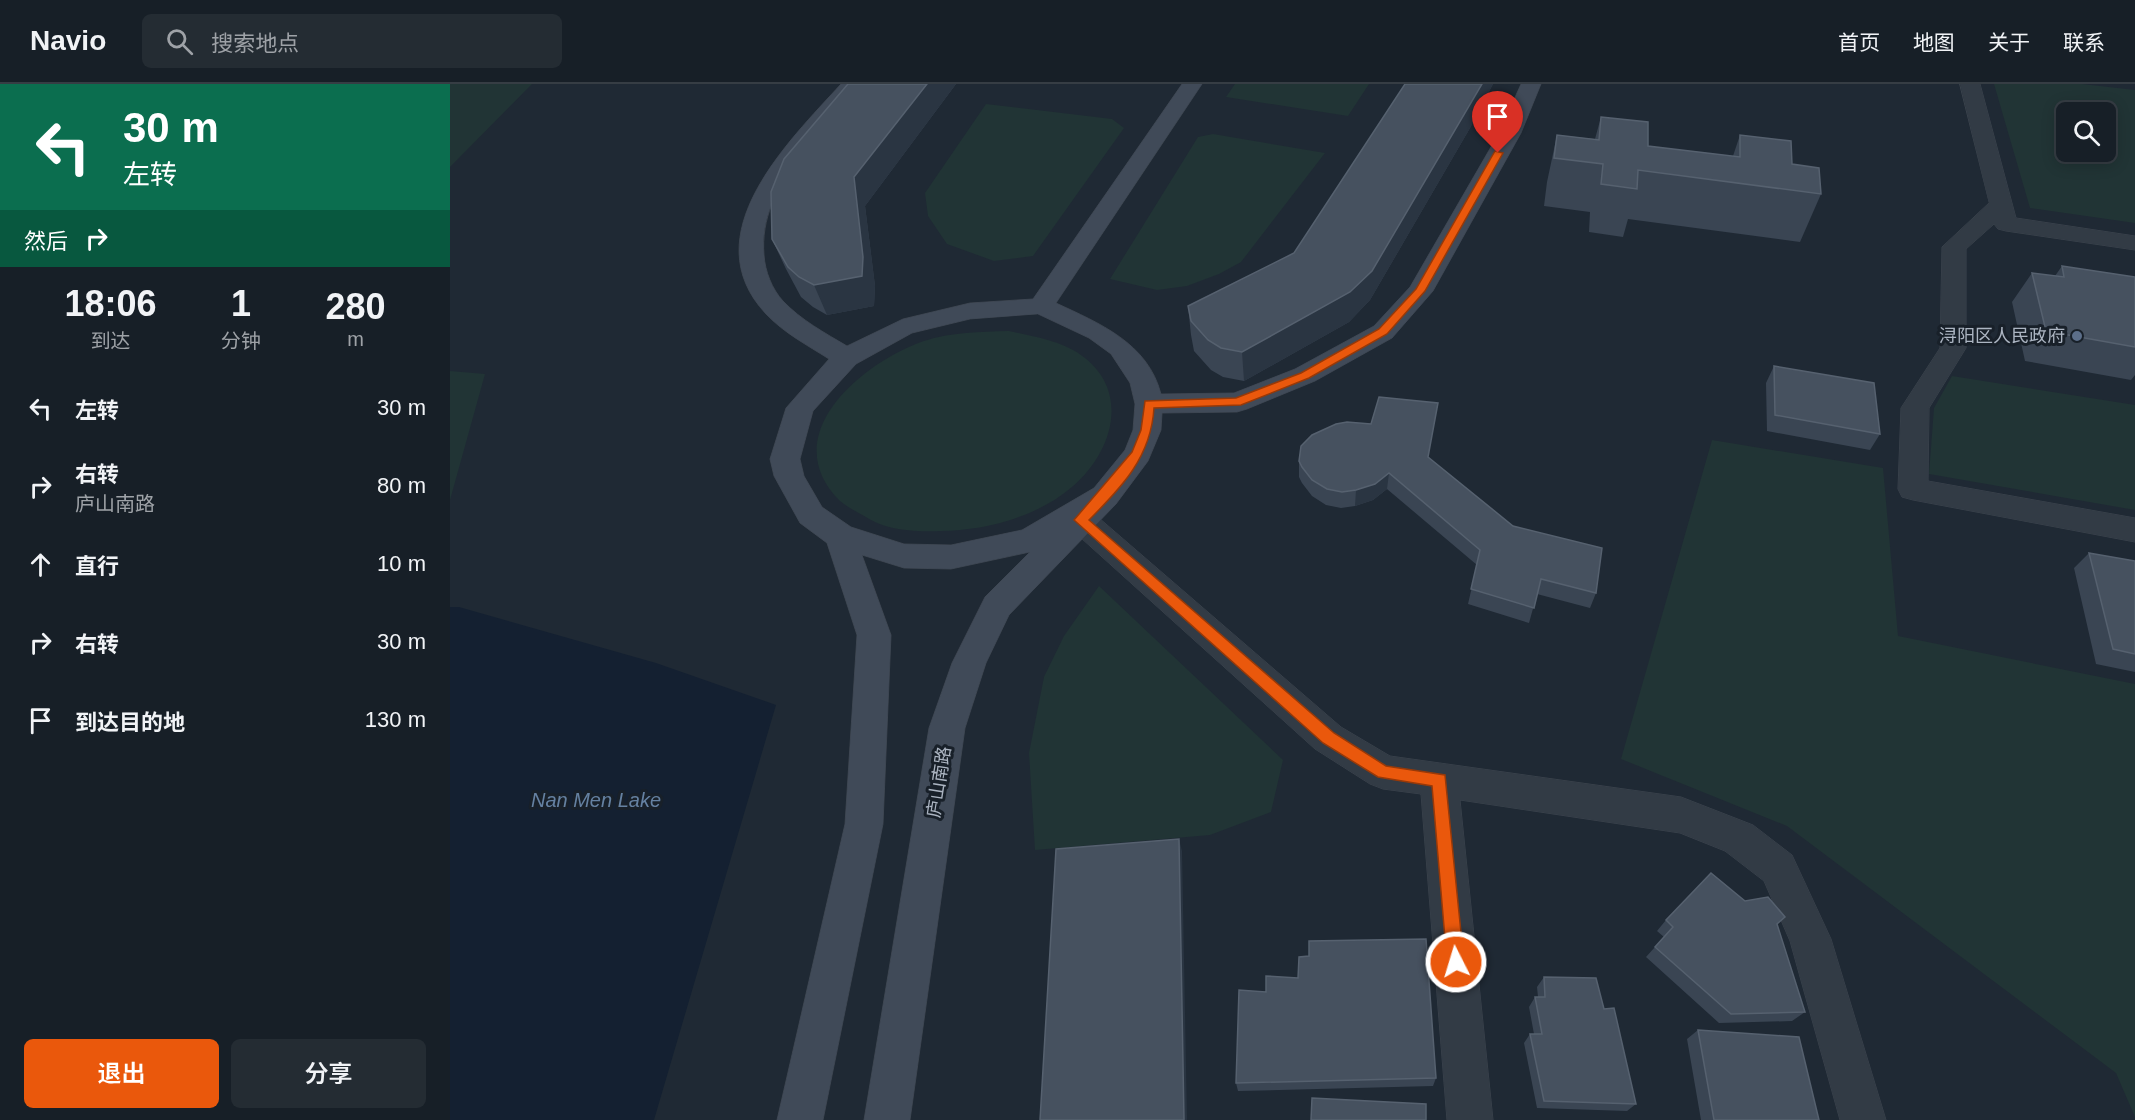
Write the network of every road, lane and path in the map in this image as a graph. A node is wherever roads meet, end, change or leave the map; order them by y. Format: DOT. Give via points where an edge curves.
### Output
graph roads {
  1 [pos="852,84"];
  2 [pos="1192,84"];
  3 [pos="1531,84"];
  4 [pos="1970,84"];
  5 [pos="2001,205"];
  6 [pos="2135,243"];
  7 [pos="1041,306"];
  8 [pos="846,358"];
  9 [pos="1149,404"];
  10 [pos="1093,508"];
  11 [pos="2135,530"];
  12 [pos="840,536"];
  13 [pos="1439,780"];
  14 [pos="800,1120"];
  15 [pos="886,1120"];
  16 [pos="1470,1120"];
  17 [pos="1863,1120"];
  1 -- 8 [label="main road" via="776,174 755,217 751,241 753,270 766,297 789,321"];
  2 -- 7 [label="main road"];
  3 -- 9 [label="main road" via="1510,133 1420,291 1383,332 1305,375 1237,402"];
  4 -- 5 [label="street"];
  5 -- 6 [label="street" via="2006,224"];
  5 -- 11 [label="street" via="1954,247 1953,348 1916,408 1914,489"];
  7 -- 8 [label="main road" via="970,311 903,327"];
  7 -- 9 [label="main road" via="1098,332 1120,348 1144,382"];
  8 -- 12 [label="main road" via="800,408 785,459 789,476 811,515"];
  9 -- 10 [label="main road, 庐山南路" via="1147,430 1138,454"];
  10 -- 12 [label="main road" via="1030,540 951,557 904,556"];
  10 -- 13 [label="street" via="1328,738 1383,772"];
  10 -- 15 [label="main road, 庐山南路" via="997,606 969,663 947,728"];
  12 -- 14 [label="main road" via="874,635 864,824"];
  13 -- 16 [label="street"];
  13 -- 17 [label="street" via="1681,815 1739,838 1778,868 1810,939"];
}
